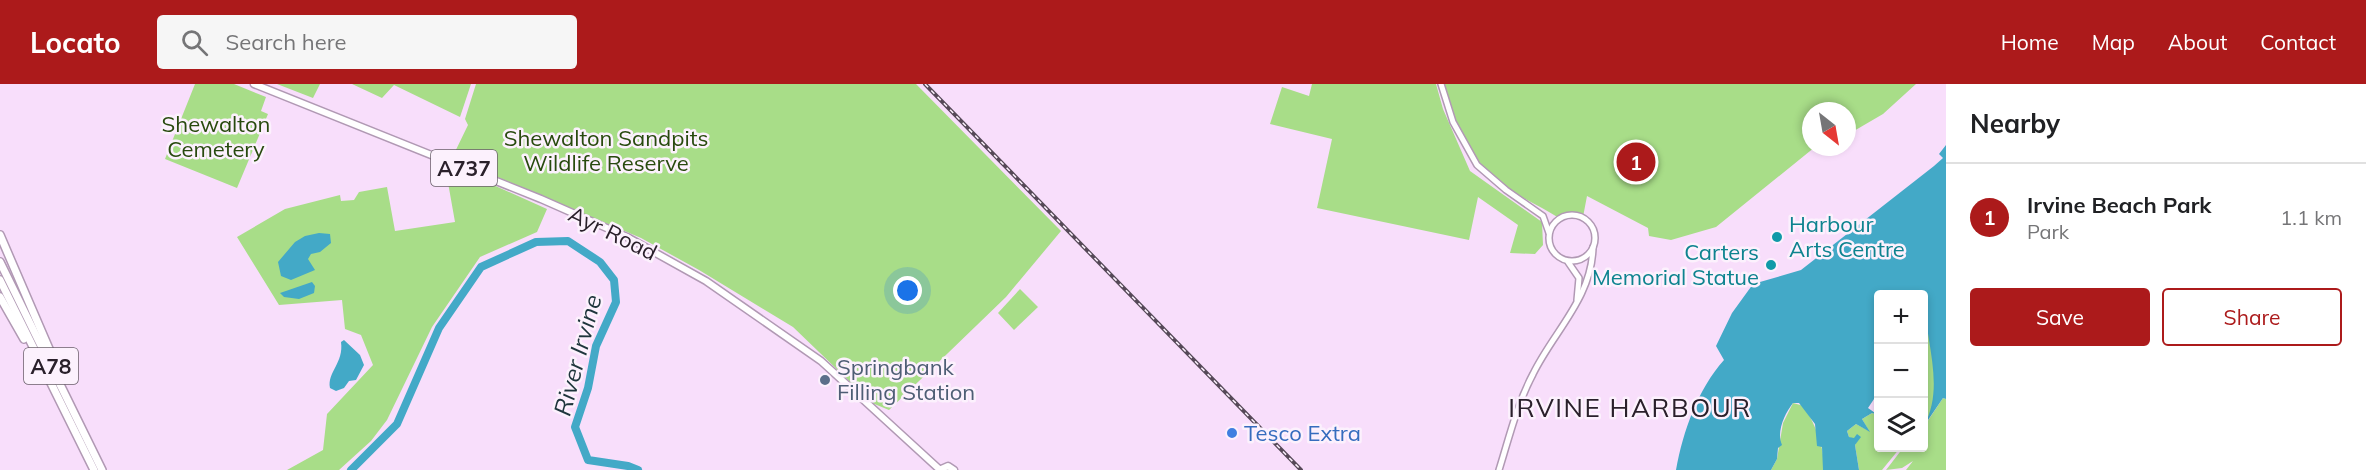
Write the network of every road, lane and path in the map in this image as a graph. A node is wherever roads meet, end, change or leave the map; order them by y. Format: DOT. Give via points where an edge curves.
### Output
graph roads {
  1 [pos="254,84"];
  2 [pos="1441,84"];
  3 [pos="1567,215"];
  4 [pos="1543,216"];
  5 [pos="1549,233"];
  6 [pos="0,235"];
  7 [pos="1593,248"];
  8 [pos="1566,260"];
  9 [pos="0,262"];
  10 [pos="0,280"];
  11 [pos="0,297"];
  12 [pos="1576,304"];
  13 [pos="55,393"];
  14 [pos="84,434"];
  15 [pos="926,460"];
  16 [pos="94,470"];
  17 [pos="102,470"];
  18 [pos="932,470"];
  19 [pos="939,470"];
  20 [pos="954,470"];
  21 [pos="1499,470"];
  1 -- 15 [label="main road, Ayr Road / A737" via="627,237 706,281 820,361"];
  2 -- 4 [label="street" via="1453,122 1477,165"];
  3 -- 4 [label="street"];
  3 -- 5 [label="street" via="1554,223"];
  3 -- 7 [label="street" via="1588,220 1595,233"];
  4 -- 5 [label="street"];
  5 -- 8 [label="street" via="1550,246"];
  6 -- 14 [label="highway"];
  7 -- 8 [label="street" via="1578,260"];
  7 -- 12 [label="street" via="1587,288"];
  8 -- 12 [label="street" via="1579,278"];
  9 -- 14 [label="highway, A78"];
  10 -- 13 [label="highway, A78"];
  11 -- 13 [label="highway"];
  12 -- 21 [label="street" via="1533,372"];
  13 -- 16 [label="highway, A78"];
  14 -- 17 [label="highway, A78"];
  15 -- 18 [label="main road, Ayr Road / A737"];
  15 -- 19 [label="main road, Ayr Road / A737"];
  19 -- 20 [label="main road, A737" via="948,466"];
}
